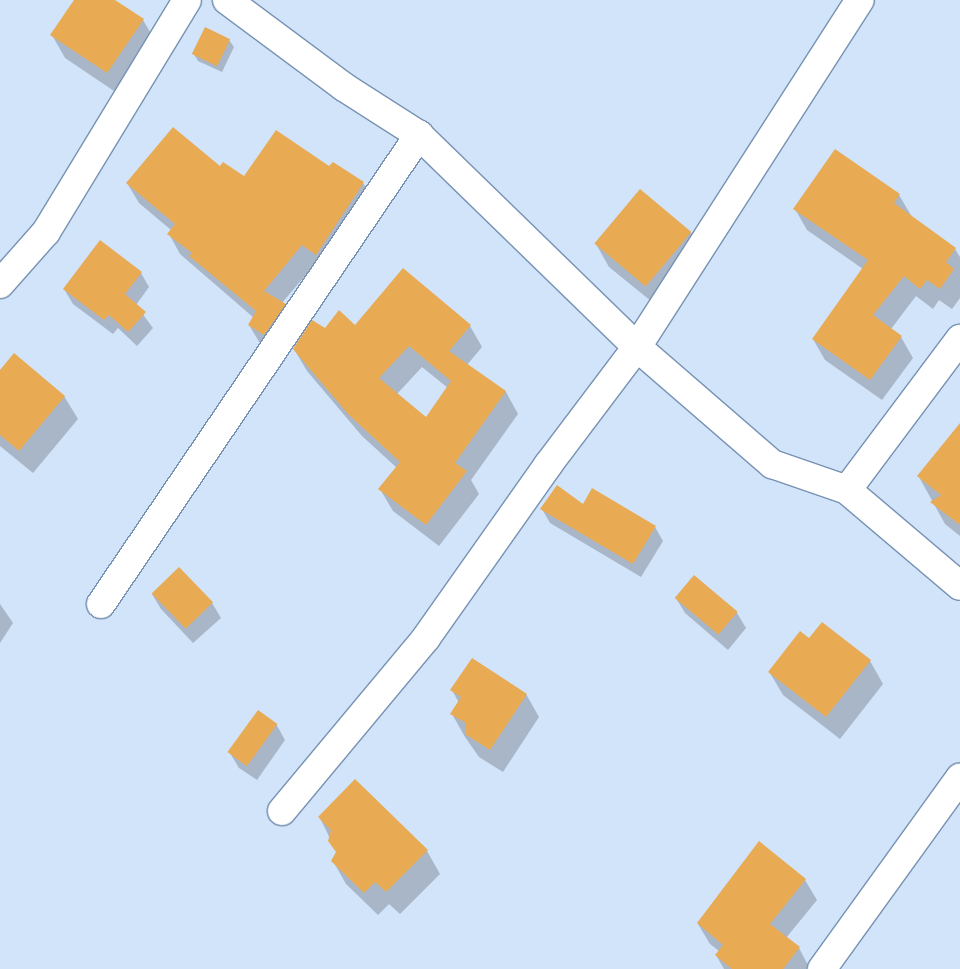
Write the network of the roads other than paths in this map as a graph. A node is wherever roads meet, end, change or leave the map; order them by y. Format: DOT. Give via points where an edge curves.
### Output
graph roads {
  1 [pos="187,0"];
  2 [pos="227,0"];
  3 [pos="860,0"];
  4 [pos="419,135"];
  5 [pos="0,284"];
  6 [pos="960,338"];
  7 [pos="637,347"];
  8 [pos="847,490"];
  9 [pos="960,586"];
  10 [pos="101,604"];
  11 [pos="960,778"];
  12 [pos="282,811"];
  13 [pos="822,969"];
  1 -- 5 [label="street" via="46,232"];
  2 -- 4 [label="street" via="344,87"];
  3 -- 7 [label="street"];
  4 -- 7 [label="street"];
  4 -- 10 [label="street"];
  6 -- 8 [label="street"];
  7 -- 8 [label="street" via="772,464"];
  7 -- 12 [label="street" via="548,465 426,638"];
  8 -- 9 [label="street"];
  11 -- 13 [label="street"];
}
